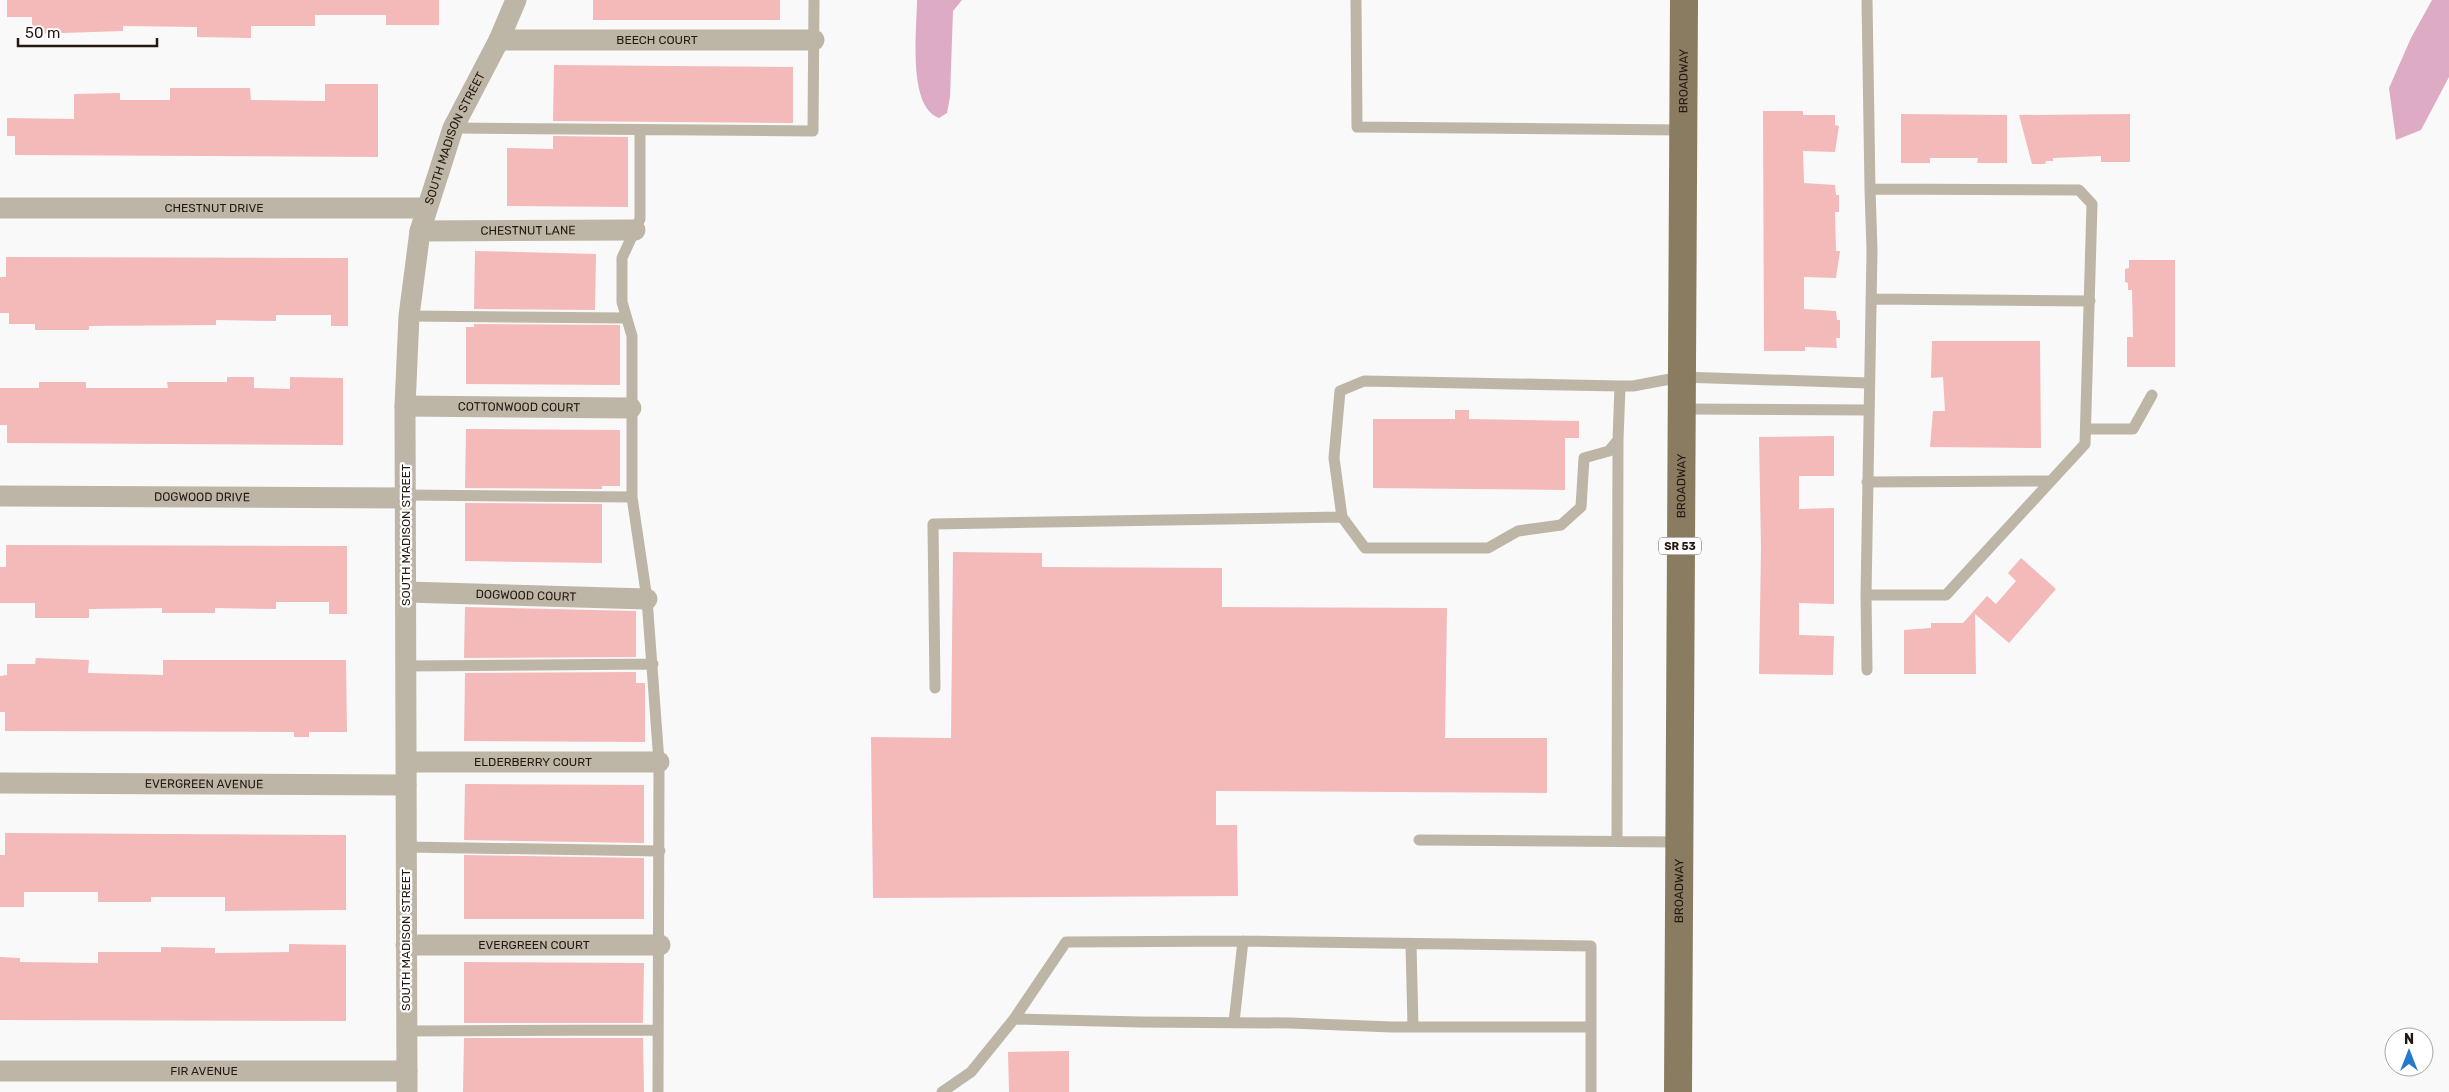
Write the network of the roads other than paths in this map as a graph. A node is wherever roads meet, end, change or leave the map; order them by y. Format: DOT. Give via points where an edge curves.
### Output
graph roads {
  1 [pos="516,0"];
  2 [pos="814,0"];
  3 [pos="1356,0"];
  4 [pos="1684,0"];
  5 [pos="1867,0"];
  6 [pos="499,40"];
  7 [pos="814,40"];
  8 [pos="453,128"];
  9 [pos="640,130"];
  10 [pos="1682,130"];
  11 [pos="1870,189"];
  12 [pos="0,208"];
  13 [pos="426,208"];
  14 [pos="635,230"];
  15 [pos="420,231"];
  16 [pos="1871,300"];
  17 [pos="2090,301"];
  18 [pos="409,316"];
  19 [pos="626,318"];
  20 [pos="1681,377"];
  21 [pos="1868,383"];
  22 [pos="1620,386"];
  23 [pos="2152,395"];
  24 [pos="405,406"];
  25 [pos="631,408"];
  26 [pos="1681,410"];
  27 [pos="1868,410"];
  28 [pos="2086,429"];
  29 [pos="1618,440"];
  30 [pos="2051,481"];
  31 [pos="1867,482"];
  32 [pos="0,496"];
  33 [pos="406,496"];
  34 [pos="632,497"];
  35 [pos="1342,517"];
  36 [pos="406,592"];
  37 [pos="1866,595"];
  38 [pos="647,599"];
  39 [pos="654,664"];
  40 [pos="406,666"];
  41 [pos="1866,670"];
  42 [pos="935,688"];
  43 [pos="406,762"];
  44 [pos="659,762"];
  45 [pos="0,784"];
  46 [pos="406,785"];
  47 [pos="1419,840"];
  48 [pos="1616,841"];
  49 [pos="1679,842"];
  50 [pos="406,847"];
  51 [pos="660,851"];
  52 [pos="1243,942"];
  53 [pos="406,944"];
  54 [pos="1411,944"];
  55 [pos="660,945"];
  56 [pos="1014,1019"];
  57 [pos="1234,1022"];
  58 [pos="1413,1027"];
  59 [pos="1591,1027"];
  60 [pos="658,1030"];
  61 [pos="406,1031"];
  62 [pos="0,1071"];
  63 [pos="407,1082"];
  64 [pos="658,1092"];
  65 [pos="942,1092"];
  66 [pos="1591,1092"];
  67 [pos="1678,1092"];
  1 -- 6 [label="street, SOUTH MADISON STREET"];
  2 -- 7 [label="lane"];
  3 -- 10 [label="lane" via="1357,127"];
  4 -- 10 [label="main road, BROADWAY / SR 53"];
  5 -- 11 [label="lane"];
  6 -- 7 [label="street, BEECH COURT"];
  6 -- 8 [label="street, SOUTH MADISON STREET"];
  7 -- 9 [label="lane" via="814,131"];
  8 -- 9 [label="lane"];
  8 -- 13 [label="street, SOUTH MADISON STREET"];
  9 -- 14 [label="lane" via="640,219"];
  10 -- 20 [label="main road, BROADWAY / SR 53"];
  11 -- 16 [label="lane"];
  11 -- 17 [label="lane" via="2079,190 2092,204"];
  12 -- 13 [label="street, CHESTNUT DRIVE"];
  13 -- 15 [label="street, SOUTH MADISON STREET"];
  14 -- 15 [label="street, CHESTNUT LANE"];
  14 -- 19 [label="lane" via="622,258 622,302"];
  15 -- 18 [label="street, SOUTH MADISON STREET"];
  16 -- 17 [label="lane"];
  16 -- 21 [label="lane"];
  17 -- 28 [label="lane"];
  18 -- 19 [label="lane"];
  18 -- 24 [label="street, SOUTH MADISON STREET"];
  19 -- 25 [label="lane" via="632,336"];
  20 -- 21 [label="lane"];
  20 -- 22 [label="lane"];
  20 -- 26 [label="main road, BROADWAY / SR 53"];
  21 -- 27 [label="lane"];
  22 -- 29 [label="lane"];
  22 -- 35 [label="lane" via="1364,381 1340,391 1334,458"];
  23 -- 28 [label="lane" via="2133,429"];
  24 -- 25 [label="street, COTTONWOOD COURT"];
  24 -- 33 [label="street, SOUTH MADISON STREET"];
  25 -- 34 [label="lane"];
  26 -- 27 [label="lane"];
  26 -- 49 [label="main road, BROADWAY / SR 53"];
  27 -- 31 [label="lane"];
  28 -- 30 [label="lane" via="2085,444"];
  29 -- 35 [label="lane" via="1609,451 1584,458 1581,507 1561,525 1518,531 1488,548 1365,548"];
  29 -- 48 [label="lane"];
  30 -- 31 [label="lane"];
  30 -- 37 [label="lane" via="1946,595"];
  31 -- 37 [label="lane"];
  32 -- 33 [label="street, DOGWOOD DRIVE"];
  33 -- 34 [label="lane"];
  33 -- 36 [label="street, SOUTH MADISON STREET"];
  34 -- 38 [label="lane"];
  35 -- 42 [label="lane" via="933,524"];
  36 -- 38 [label="street, DOGWOOD COURT"];
  36 -- 40 [label="street, SOUTH MADISON STREET"];
  37 -- 41 [label="lane"];
  38 -- 39 [label="lane"];
  39 -- 40 [label="lane"];
  39 -- 44 [label="lane"];
  40 -- 43 [label="street, SOUTH MADISON STREET"];
  43 -- 44 [label="street, ELDERBERRY COURT"];
  43 -- 46 [label="street, SOUTH MADISON STREET"];
  44 -- 51 [label="lane"];
  45 -- 46 [label="street, EVERGREEN AVENUE"];
  46 -- 50 [label="street, SOUTH MADISON STREET"];
  47 -- 48 [label="lane"];
  48 -- 49 [label="lane"];
  49 -- 67 [label="main road, BROADWAY / SR 53"];
  50 -- 51 [label="lane"];
  50 -- 53 [label="street, SOUTH MADISON STREET"];
  51 -- 55 [label="lane"];
  52 -- 54 [label="lane"];
  52 -- 56 [label="lane" via="1066,942"];
  52 -- 57 [label="lane"];
  53 -- 55 [label="street, EVERGREEN COURT"];
  53 -- 61 [label="street, SOUTH MADISON STREET"];
  54 -- 58 [label="lane"];
  54 -- 59 [label="lane" via="1591,946"];
  55 -- 60 [label="lane"];
  56 -- 57 [label="lane"];
  56 -- 65 [label="lane" via="971,1072"];
  57 -- 58 [label="lane"];
  58 -- 59 [label="lane"];
  59 -- 66 [label="lane"];
  60 -- 61 [label="lane"];
  60 -- 64 [label="lane"];
  61 -- 63 [label="street, SOUTH MADISON STREET"];
  62 -- 63 [label="street, FIR AVENUE"];
}
